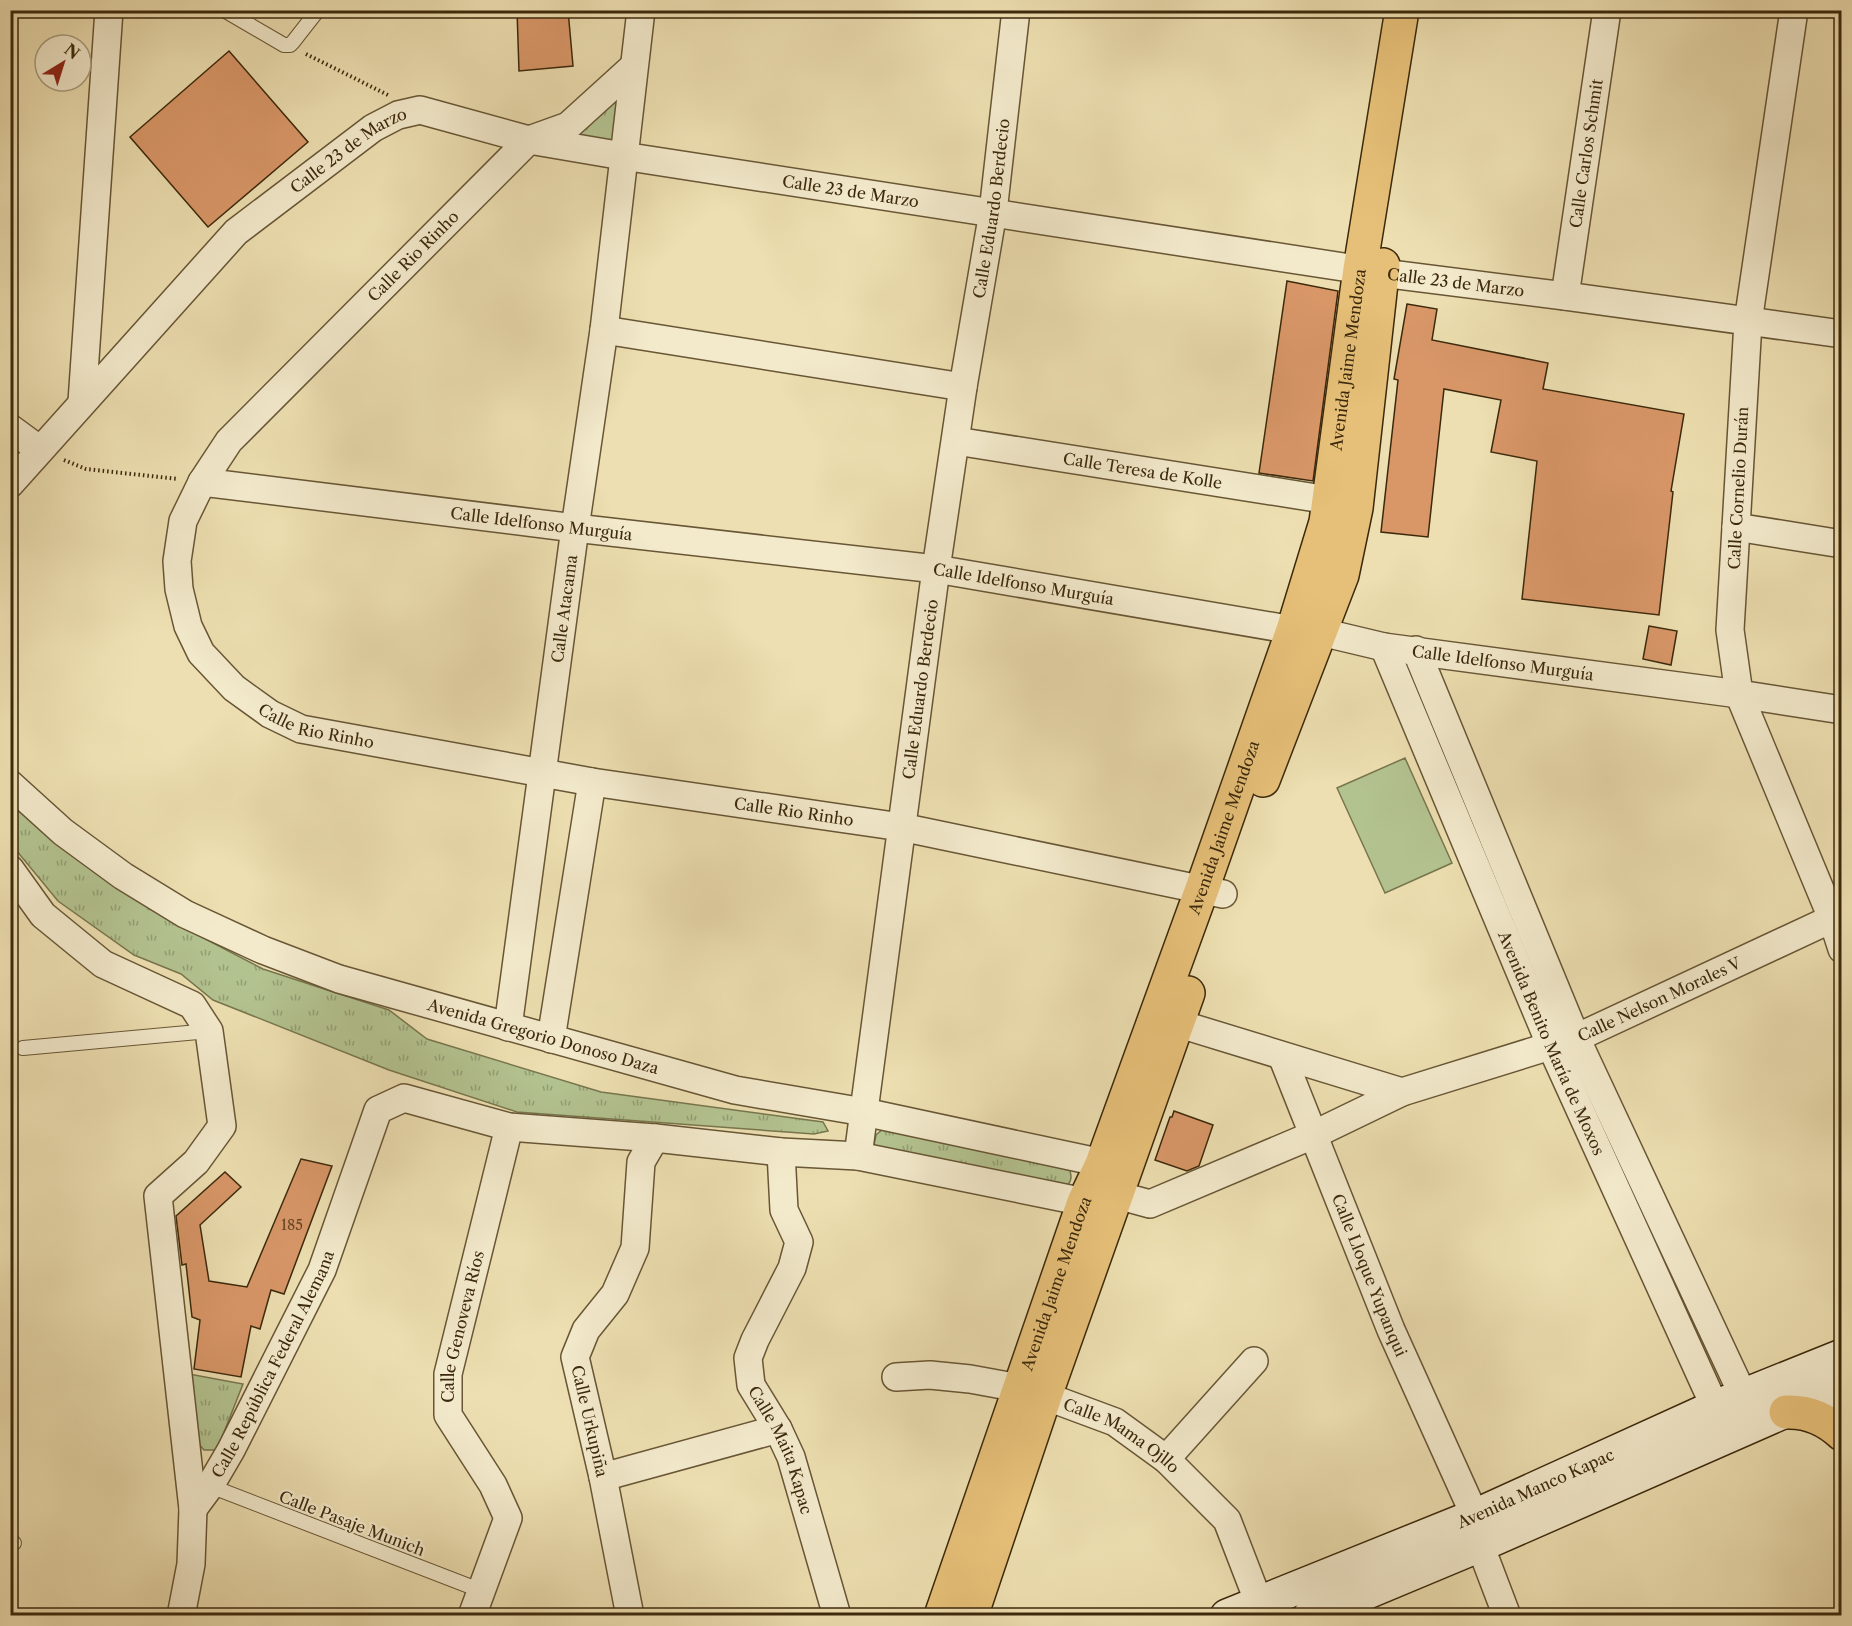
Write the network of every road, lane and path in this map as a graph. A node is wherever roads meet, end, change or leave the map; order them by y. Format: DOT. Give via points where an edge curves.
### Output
graph roads {
  1 [pos="109,10"];
  2 [pos="224,10"];
  3 [pos="318,10"];
  4 [pos="640,10"];
  5 [pos="1016,10"];
  6 [pos="1401,10"];
  7 [pos="1421,10"];
  8 [pos="1607,10"];
  9 [pos="1794,10"];
  10 [pos="290,45"];
  11 [pos="633,67"];
  12 [pos="420,110"];
  13 [pos="529,140"];
  14 [pos="623,156"];
  15 [pos="993,212"];
  16 [pos="1371,272"];
  17 [pos="1565,296"];
  18 [pos="1748,322"];
  19 [pos="604,330"];
  20 [pos="1842,334"];
  21 [pos="963,387"];
  22 [pos="82,402"];
  23 [pos="10,428"];
  24 [pos="956,441"];
  25 [pos="40,450"];
  26 [pos="202,482"];
  27 [pos="10,484"];
  28 [pos="1329,500"];
  29 [pos="1736,527"];
  30 [pos="575,528"];
  31 [pos="1842,544"];
  32 [pos="936,569"];
  33 [pos="1307,631"];
  34 [pos="1384,647"];
  35 [pos="1416,650"];
  36 [pos="1739,694"];
  37 [pos="1842,710"];
  38 [pos="542,773"];
  39 [pos="592,782"];
  40 [pos="10,784"];
  41 [pos="901,827"];
  42 [pos="10,869"];
  43 [pos="1213,892"];
  44 [pos="1837,916"];
  45 [pos="1842,949"];
  46 [pos="1167,1020"];
  47 [pos="508,1027"];
  48 [pos="209,1031"];
  49 [pos="1576,1038"];
  50 [pos="551,1039"];
  51 [pos="1551,1046"];
  52 [pos="23,1048"];
  53 [pos="1282,1056"];
  54 [pos="1402,1092"];
  55 [pos="864,1112"];
  56 [pos="509,1127"];
  57 [pos="1313,1135"];
  58 [pos="655,1138"];
  59 [pos="781,1152"];
  60 [pos="858,1156"];
  61 [pos="1108,1187"];
  62 [pos="1842,1356"];
  63 [pos="1254,1361"];
  64 [pos="896,1377"];
  65 [pos="1842,1386"];
  66 [pos="1032,1392"];
  67 [pos="1729,1401"];
  68 [pos="1786,1412"];
  69 [pos="778,1429"];
  70 [pos="1736,1434"];
  71 [pos="1842,1434"];
  72 [pos="1166,1459"];
  73 [pos="603,1477"];
  74 [pos="210,1486"];
  75 [pos="193,1509"];
  76 [pos="1477,1530"];
  77 [pos="482,1591"];
  78 [pos="1263,1609"];
  79 [pos="181,1616"];
  80 [pos="472,1616"];
  81 [pos="630,1616"];
  82 [pos="837,1616"];
  83 [pos="941,1616"];
  84 [pos="971,1616"];
  85 [pos="1227,1616"];
  86 [pos="1310,1616"];
  87 [pos="1507,1616"];
  1 -- 22 [label="street"];
  2 -- 10 [label="lane"];
  3 -- 10 [label="lane"];
  4 -- 11 [label="street, Calle Atacama"];
  5 -- 15 [label="street, Calle Eduardo Berdecio"];
  6 -- 16 [label="main road, Avenida Jaime Mendoza"];
  7 -- 16 [label="main road, Avenida Jaime Mendoza"];
  8 -- 17 [label="street, Calle Carlos Schmit"];
  9 -- 18 [label="street, Calle Cornelio Durán"];
  10 -- 12 [label="path"];
  11 -- 13 [label="street, Calle Rio Rinho" via="568,126"];
  11 -- 14 [label="street, Calle Atacama"];
  12 -- 13 [label="street, Calle 23 de Marzo"];
  12 -- 22 [label="street, Calle 23 de Marzo" via="398,115 373,128 236,232"];
  13 -- 14 [label="street, Calle 23 de Marzo"];
  13 -- 26 [label="street, Calle Rio Rinho" via="229,441"];
  14 -- 15 [label="street, Calle 23 de Marzo"];
  14 -- 19 [label="street, Calle Atacama"];
  15 -- 16 [label="street, Calle 23 de Marzo"];
  15 -- 21 [label="street, Calle Eduardo Berdecio"];
  16 -- 17 [label="street, Calle 23 de Marzo"];
  16 -- 28 [label="main road, Avenida Jaime Mendoza"];
  16 -- 33 [label="main road, Avenida Jaime Mendoza" via="1356,508 1342,575"];
  17 -- 18 [label="street, Calle 23 de Marzo"];
  18 -- 20 [label="street, Calle 23 de Marzo"];
  18 -- 29 [label="street, Calle Cornelio Durán"];
  19 -- 21 [label="street"];
  19 -- 30 [label="street, Calle Atacama"];
  21 -- 24 [label="street, Calle Eduardo Berdecio"];
  22 -- 25 [label="street, Calle 23 de Marzo"];
  23 -- 25 [label="street"];
  24 -- 28 [label="street, Calle Teresa de Kolle"];
  24 -- 32 [label="street, Calle Eduardo Berdecio"];
  25 -- 26 [label="path" via="86,469"];
  25 -- 27 [label="street, Calle 23 de Marzo"];
  26 -- 30 [label="street, Calle Idelfonso Murguía"];
  26 -- 38 [label="street, Calle Rio Rinho" via="183,521 177,561 178,589 188,626 201,653 234,688 270,714 301,729"];
  28 -- 33 [label="main road, Avenida Jaime Mendoza"];
  29 -- 31 [label="street"];
  29 -- 36 [label="street, Calle Cornelio Durán" via="1730,630"];
  30 -- 32 [label="street, Calle Idelfonso Murguía"];
  30 -- 38 [label="street, Calle Atacama"];
  32 -- 33 [label="street, Calle Idelfonso Murguía"];
  32 -- 41 [label="street, Calle Eduardo Berdecio"];
  33 -- 34 [label="street, Calle Idelfonso Murguía"];
  33 -- 43 [label="main road, Avenida Jaime Mendoza"];
  34 -- 35 [label="street, Calle Idelfonso Murguía"];
  34 -- 51 [label="street, Avenida Benito María de Moxos"];
  35 -- 36 [label="street, Calle Idelfonso Murguía"];
  35 -- 49 [label="street, Avenida Benito María de Moxos"];
  36 -- 37 [label="street, Calle Idelfonso Murguía"];
  36 -- 44 [label="street, Calle Cornelio Durán"];
  38 -- 39 [label="street, Calle Rio Rinho"];
  38 -- 47 [label="street, Calle Atacama"];
  39 -- 41 [label="street, Calle Rio Rinho"];
  39 -- 50 [label="street"];
  40 -- 47 [label="street, Avenida Gregorio Donoso Daza" via="123,876 185,914 339,979"];
  41 -- 43 [label="street, Calle Rio Rinho"];
  41 -- 55 [label="street, Calle Eduardo Berdecio"];
  42 -- 48 [label="street" via="43,915 103,964 192,1005"];
  43 -- 46 [label="main road, Avenida Jaime Mendoza"];
  44 -- 45 [label="street, Calle Cornelio Durán"];
  44 -- 49 [label="street, Calle Nelson Morales V"];
  46 -- 53 [label="street"];
  46 -- 61 [label="main road, Avenida Jaime Mendoza"];
  47 -- 50 [label="street, Avenida Gregorio Donoso Daza"];
  48 -- 52 [label="lane"];
  48 -- 75 [label="street" via="222,1126 196,1162 158,1196"];
  49 -- 51 [label="street, Calle Nelson Morales V"];
  49 -- 67 [label="street, Avenida Benito María de Moxos"];
  50 -- 55 [label="street, Avenida Gregorio Donoso Daza" via="735,1090"];
  51 -- 54 [label="street, Calle Nelson Morales V"];
  51 -- 67 [label="street, Avenida Benito María de Moxos"];
  53 -- 54 [label="street"];
  53 -- 57 [label="street, Calle Lloque Yupanqui"];
  54 -- 57 [label="street, Calle Nelson Morales V"];
  55 -- 60 [label="street, Calle Eduardo Berdecio"];
  55 -- 61 [label="street, Avenida Gregorio Donoso Daza"];
  56 -- 58 [label="street"];
  56 -- 74 [label="street, Calle República Federal Alemana" via="404,1098 378,1110 322,1270"];
  56 -- 77 [label="street, Calle Genoveva Ríos" via="448,1374 448,1415 493,1485 508,1518"];
  57 -- 61 [label="street, Calle Nelson Morales V" via="1150,1204"];
  57 -- 76 [label="street, Calle Lloque Yupanqui"];
  58 -- 59 [label="street"];
  58 -- 73 [label="street, Calle Urkupiña" via="641,1162 635,1248 615,1293 586,1330 574,1357"];
  59 -- 60 [label="street"];
  59 -- 69 [label="street, Calle Maita Kapac" via="784,1210 799,1242 792,1268 748,1358 751,1384"];
  60 -- 61 [label="street"];
  61 -- 66 [label="main road, Avenida Jaime Mendoza"];
  62 -- 67 [label="main road, Avenida Manco Kapac"];
  63 -- 72 [label="street"];
  64 -- 66 [label="street, Calle Mama Ojllo" via="960,1378"];
  65 -- 68 [label="main road, Avenida Manco Kapac"];
  66 -- 72 [label="street, Calle Mama Ojllo" via="1115,1422"];
  66 -- 83 [label="main road, Avenida Jaime Mendoza"];
  66 -- 84 [label="main road, Avenida Jaime Mendoza"];
  67 -- 70 [label="street, Avenida Benito María de Moxos"];
  67 -- 76 [label="main road, Avenida Manco Kapac"];
  68 -- 70 [label="main road, Avenida Manco Kapac"];
  68 -- 71 [label="main road" via="1802,1411"];
  69 -- 73 [label="street"];
  69 -- 82 [label="street, Calle Maita Kapac" via="791,1456"];
  70 -- 76 [label="main road, Avenida Manco Kapac"];
  72 -- 78 [label="street, Calle Mama Ojllo" via="1227,1520"];
  73 -- 81 [label="street, Calle Urkupiña"];
  74 -- 75 [label="street, Calle República Federal Alemana"];
  74 -- 77 [label="lane, Calle Pasaje Munich"];
  75 -- 79 [label="street" via="191,1564"];
  76 -- 78 [label="main road, Avenida Manco Kapac"];
  76 -- 86 [label="main road, Avenida Manco Kapac"];
  76 -- 87 [label="street, Calle Lloque Yupanqui"];
  77 -- 80 [label="street, Calle Genoveva Ríos"];
  78 -- 85 [label="main road, Avenida Manco Kapac"];
}
